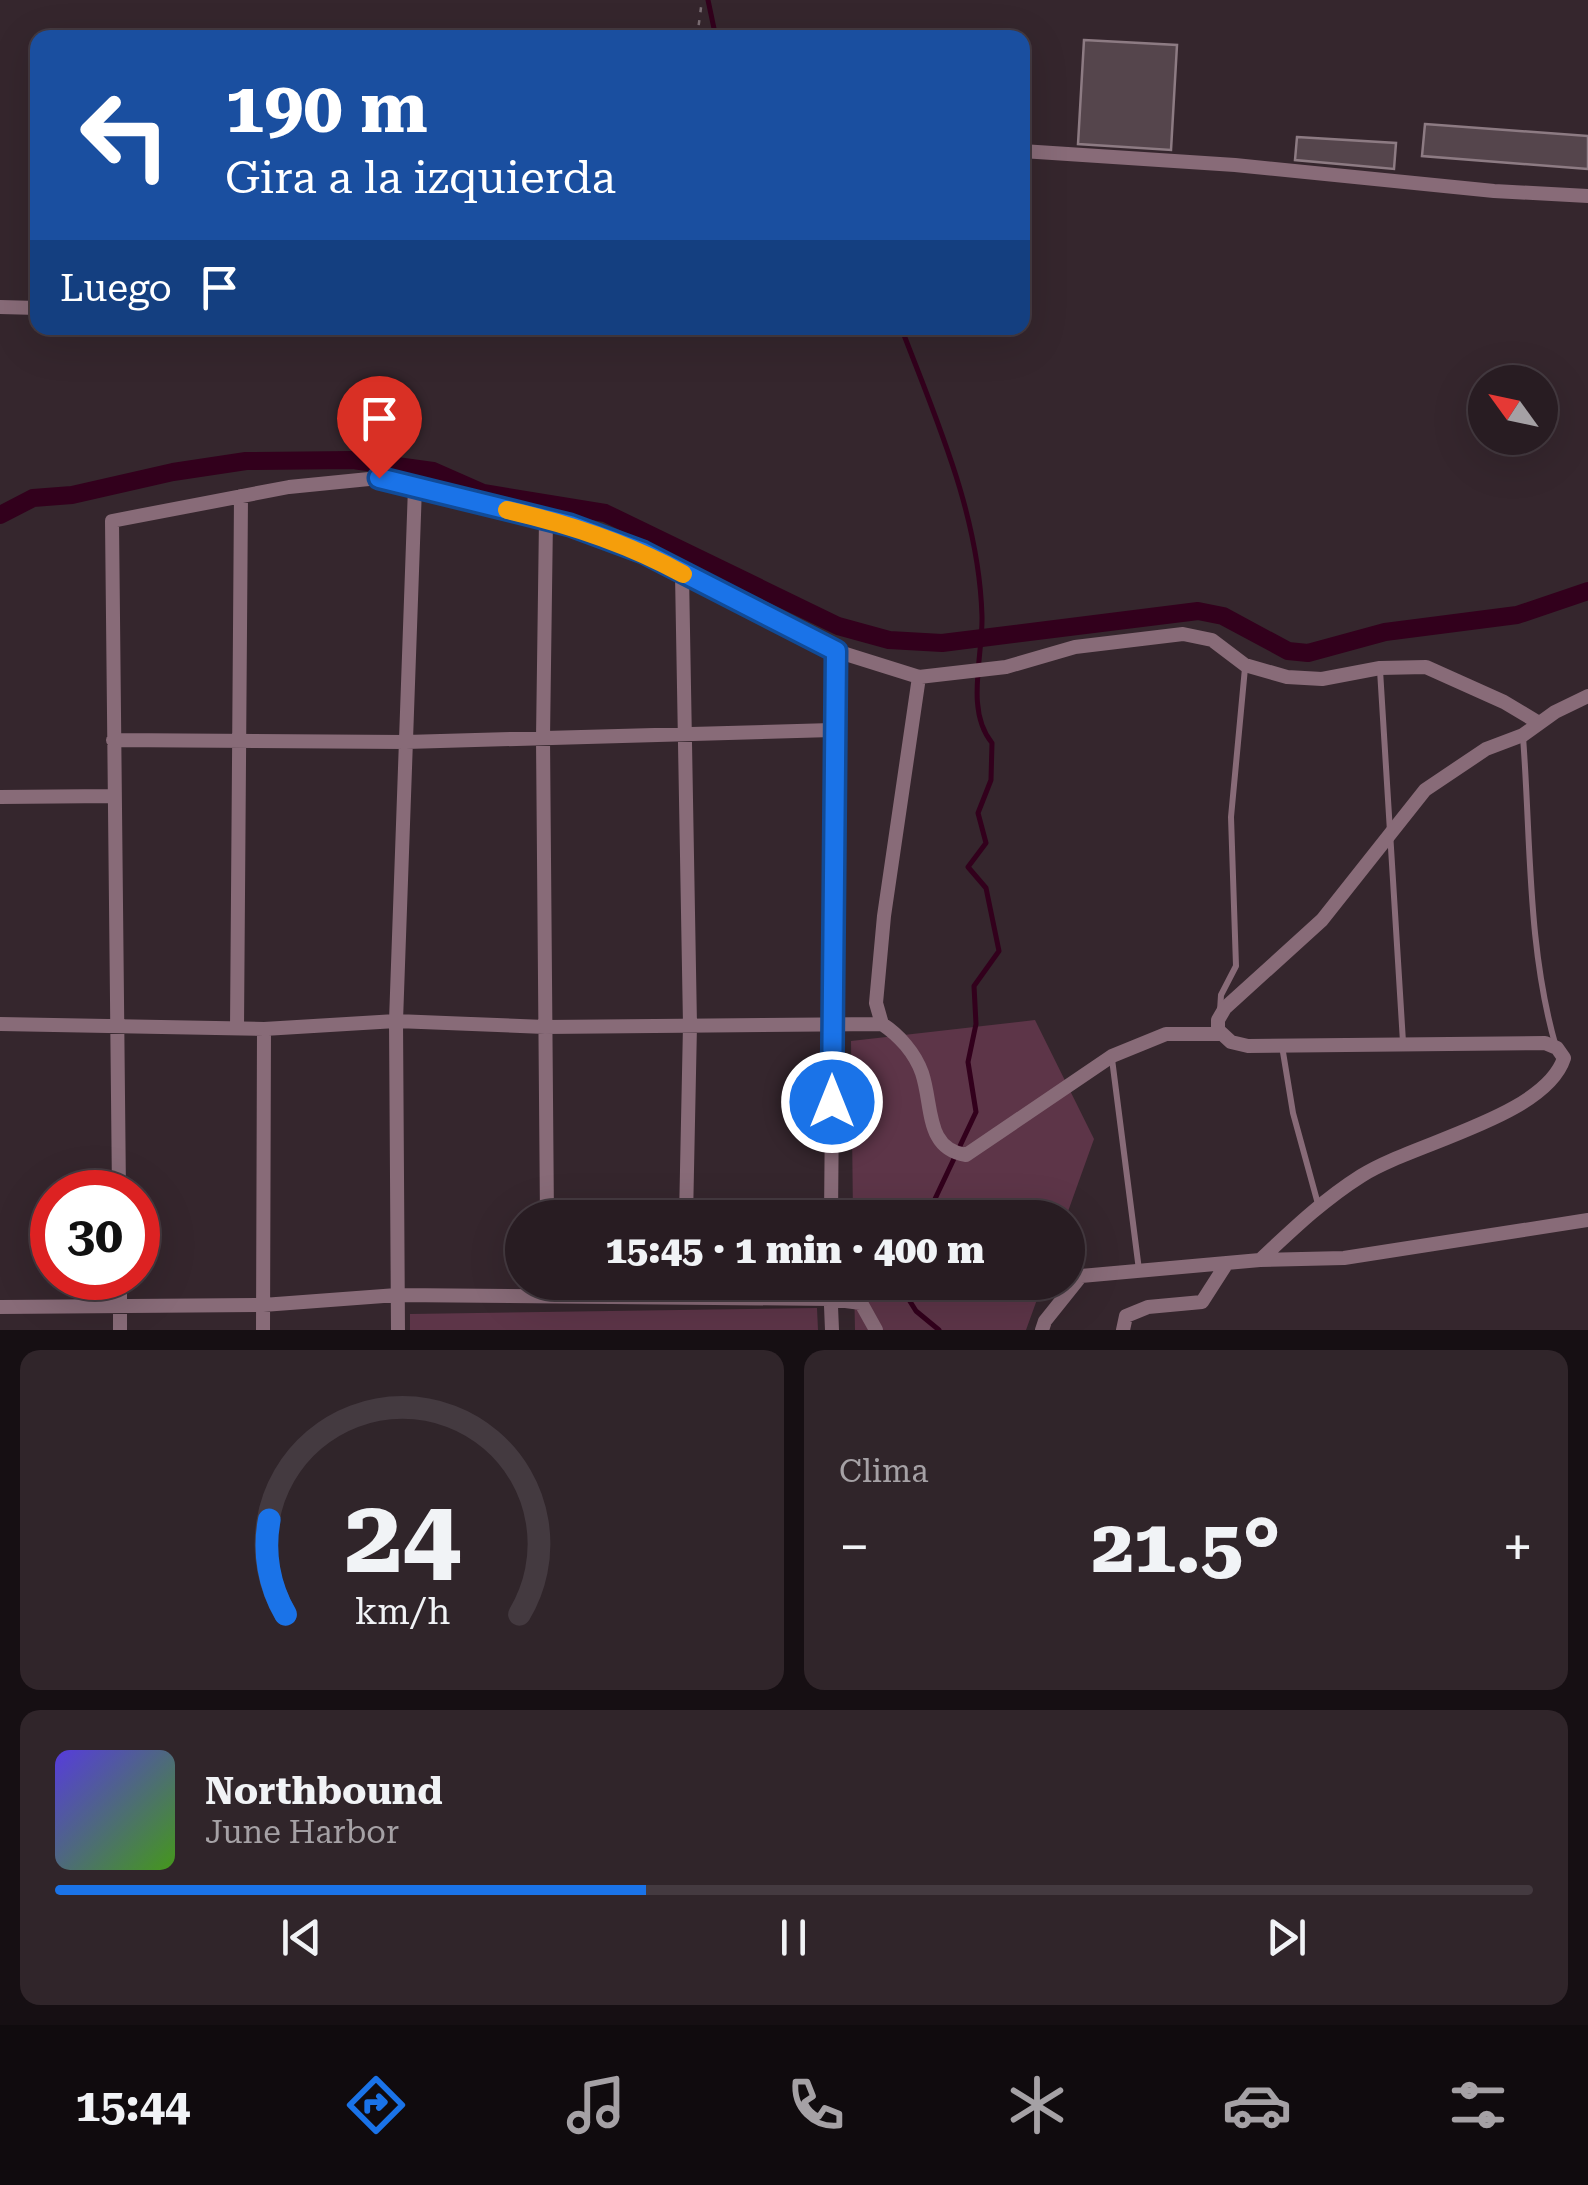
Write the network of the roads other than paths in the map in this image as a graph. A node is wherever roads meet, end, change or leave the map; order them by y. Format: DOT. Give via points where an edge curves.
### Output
graph roads {
  1 [pos="1030,152"];
  2 [pos="1588,196"];
  3 [pos="0,307"];
  4 [pos="30,308"];
  5 [pos="415,488"];
  6 [pos="241,496"];
  7 [pos="546,519"];
  8 [pos="682,574"];
  9 [pos="836,651"];
  10 [pos="1246,665"];
  11 [pos="1380,668"];
  12 [pos="919,677"];
  13 [pos="1588,696"];
  14 [pos="1539,723"];
  15 [pos="832,730"];
  16 [pos="683,734"];
  17 [pos="1523,735"];
  18 [pos="543,738"];
  19 [pos="113,740"];
  20 [pos="239,741"];
  21 [pos="406,742"];
  22 [pos="113,796"];
  23 [pos="0,797"];
  24 [pos="1391,832"];
  25 [pos="1220,1017"];
  26 [pos="396,1021"];
  27 [pos="0,1024"];
  28 [pos="116,1024"];
  29 [pos="833,1024"];
  30 [pos="882,1024"];
  31 [pos="546,1026"];
  32 [pos="690,1026"];
  33 [pos="237,1028"];
  34 [pos="264,1028"];
  35 [pos="1222,1034"];
  36 [pos="1403,1043"];
  37 [pos="1282,1045"];
  38 [pos="1556,1048"];
  39 [pos="1112,1056"];
  40 [pos="119,1170"];
  41 [pos="547,1200"];
  42 [pos="686,1200"];
  43 [pos="831,1200"];
  44 [pos="1318,1206"];
  45 [pos="1588,1220"];
  46 [pos="1260,1260"];
  47 [pos="1227,1263"];
  48 [pos="1140,1271"];
  49 [pos="505,1291"];
  50 [pos="397,1295"];
  51 [pos="120,1300"];
  52 [pos="830,1300"];
  53 [pos="838,1300"];
  54 [pos="264,1305"];
  55 [pos="0,1306"];
  56 [pos="120,1308"];
  57 [pos="120,1330"];
  58 [pos="264,1330"];
  59 [pos="398,1330"];
  60 [pos="832,1330"];
  61 [pos="876,1330"];
  62 [pos="1042,1330"];
  63 [pos="1123,1330"];
  1 -- 2 [label="street"];
  3 -- 4 [label="street"];
  5 -- 6 [label="street" via="379,478"];
  5 -- 7 [label="street"];
  5 -- 21 [label="street"];
  6 -- 19 [label="street" via="112,521"];
  6 -- 20 [label="street"];
  7 -- 8 [label="street" via="643,552"];
  7 -- 18 [label="street"];
  8 -- 9 [label="street"];
  8 -- 16 [label="street"];
  9 -- 12 [label="street"];
  9 -- 15 [label="street"];
  10 -- 11 [label="street" via="1322,679"];
  10 -- 12 [label="street" via="1212,640 1183,634"];
  10 -- 25 [label="lane" via="1230,816 1236,966 1221,995"];
  11 -- 14 [label="street" via="1426,667"];
  11 -- 24 [label="lane"];
  12 -- 30 [label="street" via="884,916 876,1003"];
  13 -- 14 [label="street"];
  14 -- 17 [label="street"];
  15 -- 16 [label="street"];
  15 -- 29 [label="street"];
  16 -- 18 [label="street"];
  16 -- 32 [label="street"];
  17 -- 24 [label="street" via="1486,749 1425,790"];
  17 -- 38 [label="lane" via="1535,948"];
  18 -- 21 [label="street"];
  18 -- 31 [label="street"];
  19 -- 20 [label="street"];
  19 -- 22 [label="street"];
  20 -- 21 [label="street"];
  20 -- 33 [label="street"];
  21 -- 26 [label="street"];
  22 -- 23 [label="street"];
  22 -- 28 [label="street"];
  24 -- 25 [label="street" via="1322,920"];
  24 -- 36 [label="lane"];
  25 -- 35 [label="street"];
  26 -- 31 [label="street"];
  26 -- 34 [label="street"];
  26 -- 50 [label="street"];
  27 -- 28 [label="street"];
  28 -- 33 [label="street"];
  28 -- 40 [label="street"];
  29 -- 30 [label="street"];
  29 -- 32 [label="street"];
  29 -- 43 [label="street"];
  30 -- 39 [label="street" via="898,1034 921,1070 936,1139 948,1152 966,1156"];
  31 -- 32 [label="street"];
  31 -- 41 [label="street"];
  32 -- 42 [label="street"];
  33 -- 34 [label="street"];
  34 -- 54 [label="street"];
  35 -- 37 [label="street" via="1248,1046"];
  35 -- 39 [label="street" via="1166,1034"];
  36 -- 37 [label="street"];
  36 -- 38 [label="street" via="1529,1041"];
  37 -- 44 [label="lane"];
  38 -- 44 [label="street" via="1564,1058 1559,1074 1531,1100 1364,1174"];
  39 -- 48 [label="lane"];
  44 -- 46 [label="street"];
  45 -- 46 [label="street" via="1344,1258"];
  46 -- 47 [label="street"];
  47 -- 48 [label="street"];
  47 -- 63 [label="street" via="1202,1302 1148,1307 1126,1316"];
  48 -- 62 [label="street" via="1081,1276"];
  49 -- 50 [label="street"];
  50 -- 54 [label="street"];
  50 -- 59 [label="street"];
  51 -- 56 [label="street"];
  52 -- 60 [label="street"];
  53 -- 61 [label="street" via="861,1303"];
  54 -- 56 [label="street"];
  54 -- 58 [label="street"];
  55 -- 56 [label="street"];
  56 -- 57 [label="street"];
}
